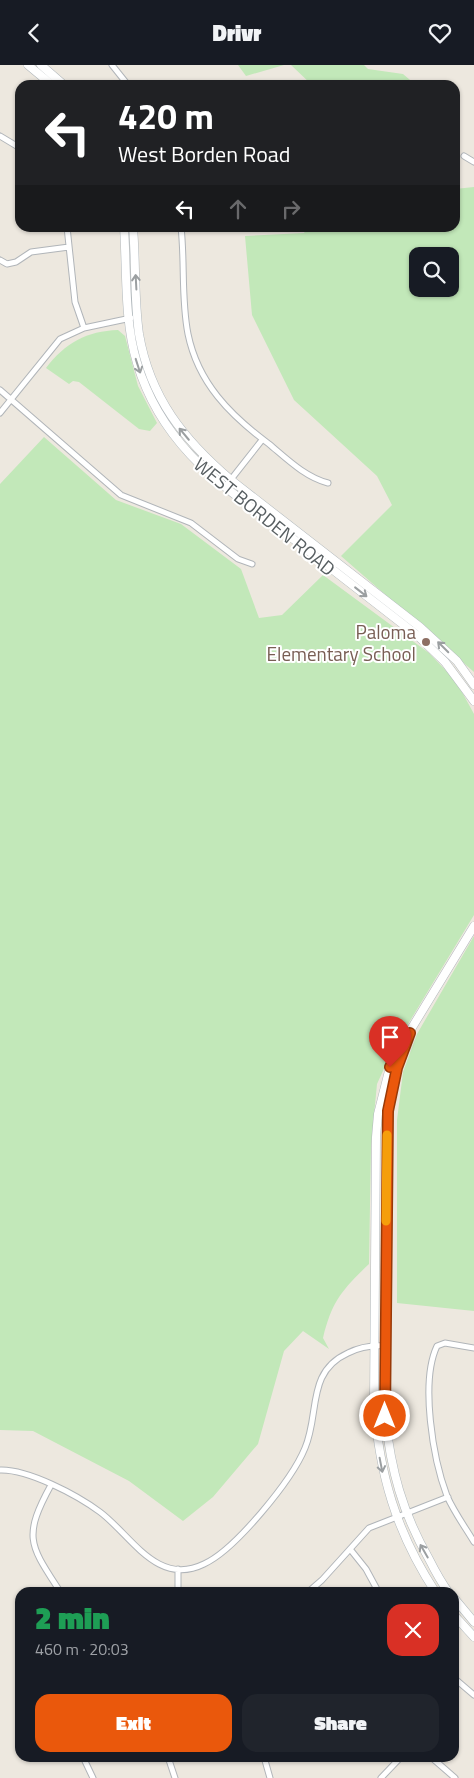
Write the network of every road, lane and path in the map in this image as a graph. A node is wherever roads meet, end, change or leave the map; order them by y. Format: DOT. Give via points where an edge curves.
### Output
graph roads {
  1 [pos="28,65"];
  2 [pos="41,65"];
  3 [pos="112,65"];
  4 [pos="46,80"];
  5 [pos="58,80"];
  6 [pos="124,80"];
  7 [pos="0,135"];
  8 [pos="15,145"];
  9 [pos="464,156"];
  10 [pos="474,162"];
  11 [pos="68,232"];
  12 [pos="124,232"];
  13 [pos="133,232"];
  14 [pos="181,232"];
  15 [pos="69,247"];
  16 [pos="0,260"];
  17 [pos="138,317"];
  18 [pos="129,318"];
  19 [pos="84,328"];
  20 [pos="0,390"];
  21 [pos="10,400"];
  22 [pos="0,413"];
  23 [pos="262,440"];
  24 [pos="231,480"];
  25 [pos="328,483"];
  26 [pos="225,487"];
  27 [pos="252,564"];
  28 [pos="474,685"];
  29 [pos="474,701"];
  30 [pos="474,926"];
  31 [pos="410,1033"];
  32 [pos="374,1345"];
  33 [pos="385,1345"];
  34 [pos="474,1348"];
  35 [pos="0,1470"];
  36 [pos="51,1485"];
  37 [pos="448,1497"];
  38 [pos="406,1515"];
  39 [pos="396,1519"];
  40 [pos="474,1542"];
  41 [pos="350,1549"];
  42 [pos="178,1569"];
  43 [pos="57,1587"];
  44 [pos="178,1587"];
  45 [pos="314,1587"];
  46 [pos="376,1587"];
  47 [pos="432,1587"];
  48 [pos="445,1587"];
  49 [pos="459,1604"];
  50 [pos="459,1620"];
  51 [pos="474,1622"];
  52 [pos="474,1637"];
  53 [pos="459,1682"];
  54 [pos="474,1695"];
  55 [pos="85,1762"];
  56 [pos="170,1762"];
  57 [pos="265,1762"];
  58 [pos="395,1762"];
  59 [pos="437,1762"];
  60 [pos="93,1778"];
  61 [pos="175,1778"];
  62 [pos="270,1778"];
  63 [pos="381,1778"];
  64 [pos="455,1778"];
  1 -- 4 [label="main road"];
  2 -- 5 [label="main road"];
  3 -- 6 [label="street"];
  7 -- 8 [label="street"];
  9 -- 10 [label="street"];
  11 -- 15 [label="street"];
  12 -- 18 [label="main road, WEST BORDEN ROAD"];
  17 -- 13 [label="main road, WEST BORDEN ROAD, one-way"];
  14 -- 23 [label="street" via="186,316 192,351 217,398"];
  15 -- 16 [label="street" via="31,252 7,264"];
  15 -- 19 [label="street" via="76,302"];
  17 -- 18 [label="street"];
  24 -- 17 [label="main road, WEST BORDEN ROAD, one-way" via="201,455 161,401 142,349"];
  18 -- 19 [label="street"];
  18 -- 26 [label="main road, WEST BORDEN ROAD, one-way" via="138,364 162,419 186,452"];
  19 -- 21 [label="street" via="51,347"];
  20 -- 21 [label="street"];
  21 -- 22 [label="street"];
  21 -- 27 [label="street" via="121,495 191,523 238,559"];
  23 -- 24 [label="street"];
  23 -- 25 [label="street" via="314,479"];
  24 -- 26 [label="street"];
  28 -- 24 [label="main road, WEST BORDEN ROAD, one-way" via="457,661 420,627"];
  26 -- 29 [label="main road, WEST BORDEN ROAD, one-way" via="418,636 445,662"];
  30 -- 31 [label="main road"];
  31 -- 32 [label="main road" via="390,1067 378,1114"];
  31 -- 33 [label="main road" via="397,1068 388,1111"];
  32 -- 33 [label="street"];
  32 -- 39 [label="main road, one-way" via="376,1438"];
  32 -- 42 [label="street" via="336,1359 324,1371 318,1384 305,1449 249,1527 204,1564"];
  33 -- 38 [label="main road" via="388,1445"];
  34 -- 37 [label="street" via="445,1343 436,1346 432,1357 429,1416"];
  35 -- 36 [label="street" via="26,1473"];
  36 -- 42 [label="street" via="100,1511 141,1553"];
  36 -- 43 [label="street" via="37,1512 32,1539 36,1553"];
  37 -- 38 [label="street"];
  37 -- 40 [label="street"];
  38 -- 39 [label="street"];
  48 -- 38 [label="main road, one-way"];
  39 -- 41 [label="street" via="369,1528"];
  39 -- 47 [label="main road"];
  41 -- 45 [label="street"];
  41 -- 46 [label="street"];
  42 -- 44 [label="street"];
  49 -- 51 [label="main road"];
  50 -- 52 [label="main road"];
  53 -- 54 [label="street"];
  55 -- 60 [label="street"];
  56 -- 61 [label="street"];
  57 -- 62 [label="street"];
  58 -- 63 [label="street"];
  59 -- 64 [label="street"];
}
